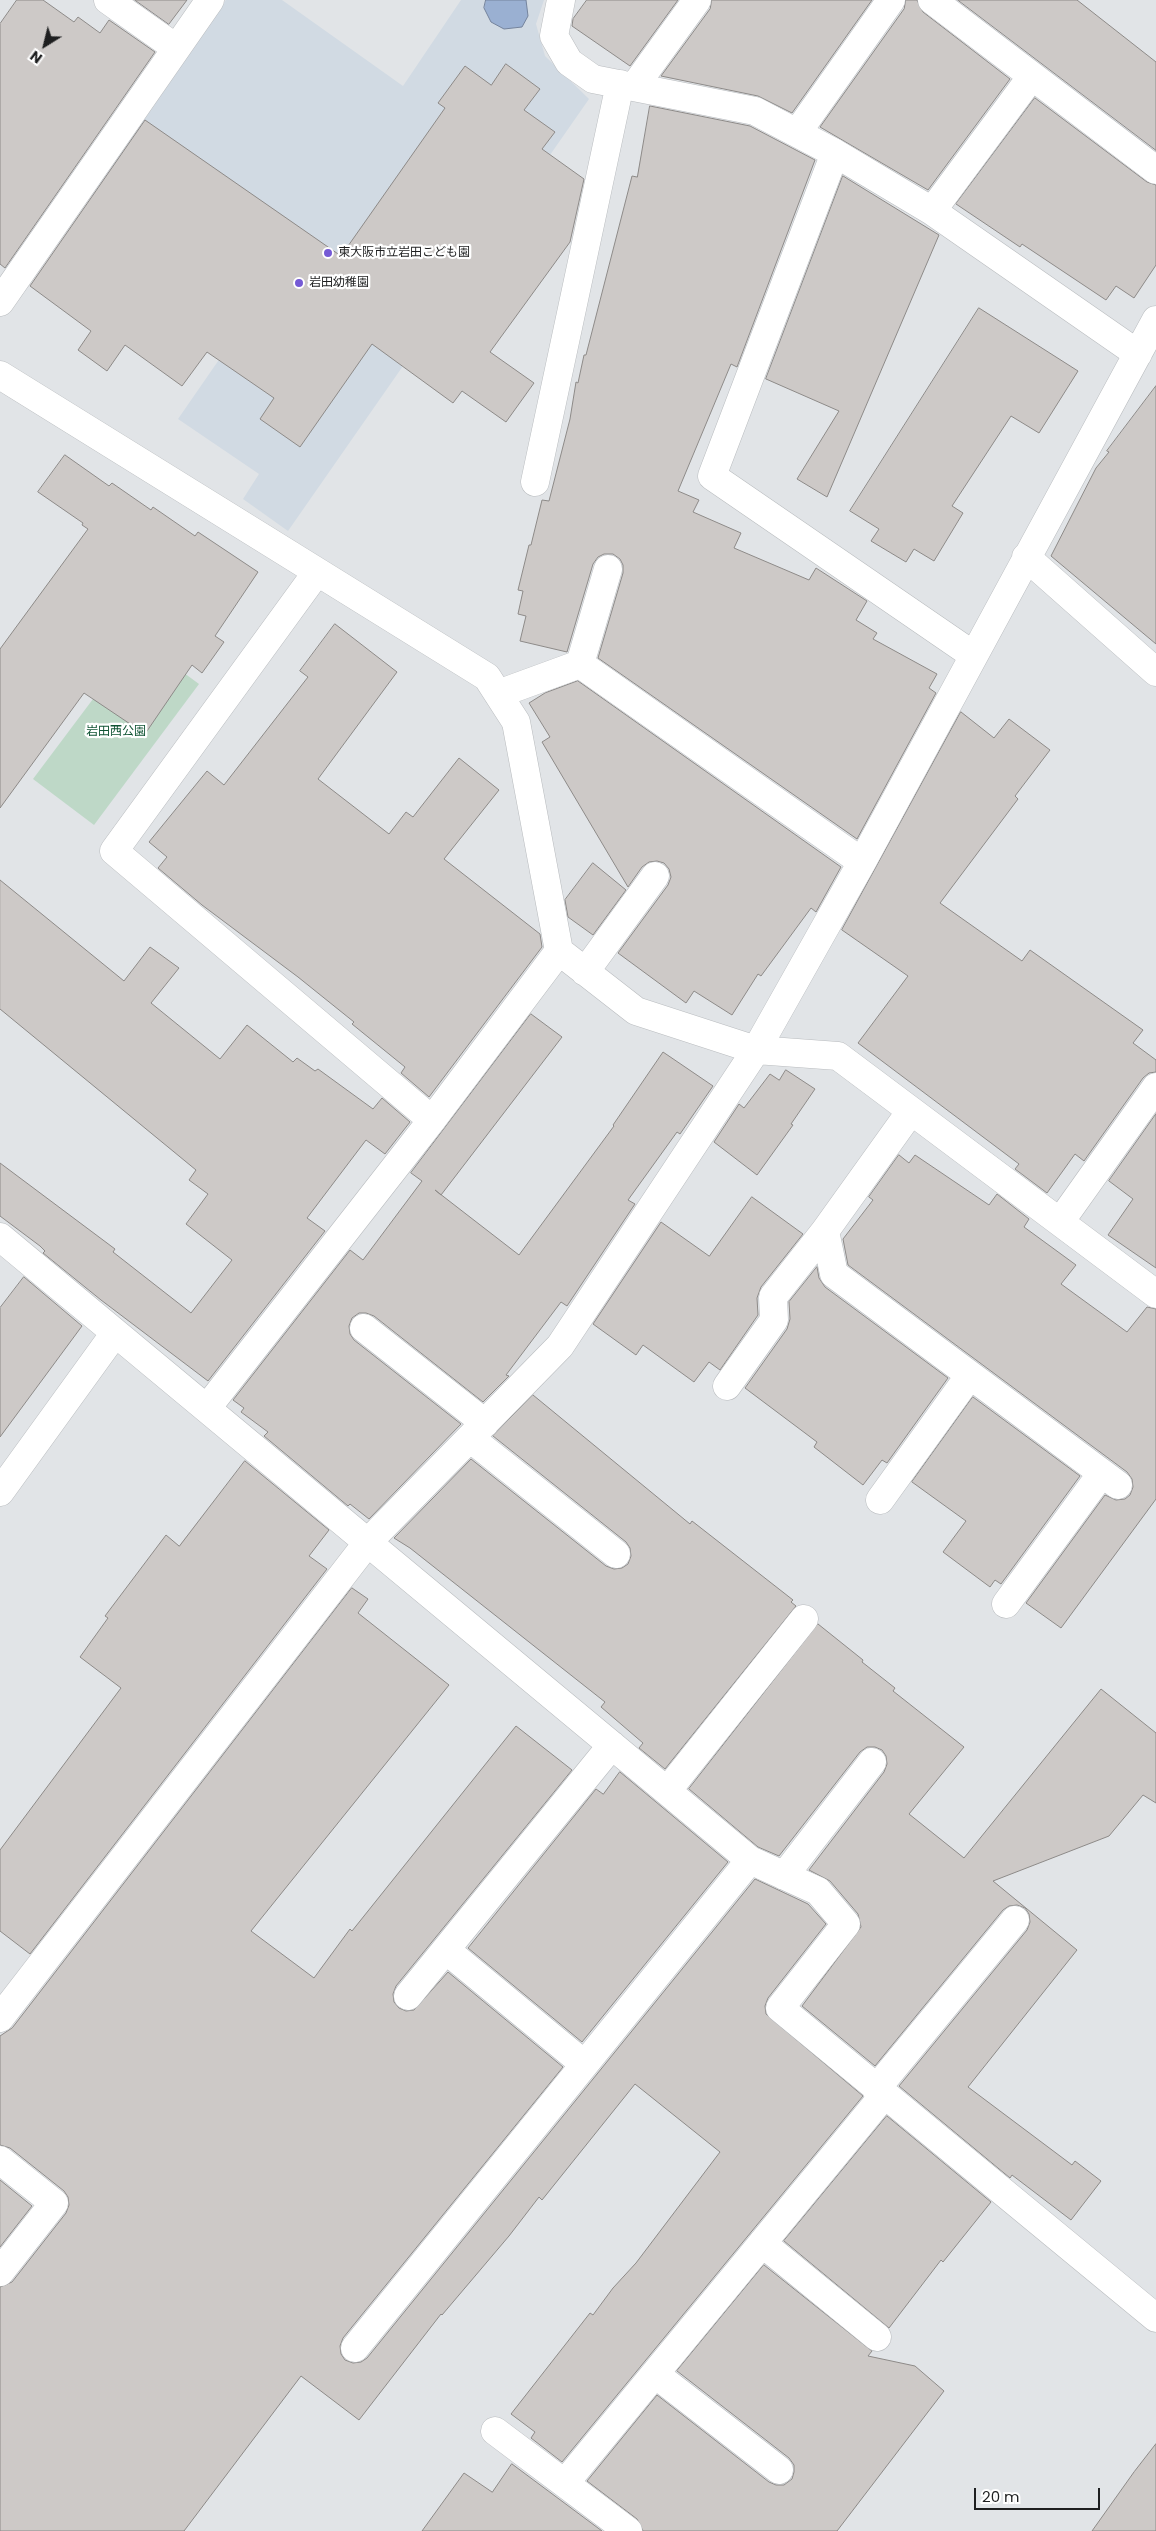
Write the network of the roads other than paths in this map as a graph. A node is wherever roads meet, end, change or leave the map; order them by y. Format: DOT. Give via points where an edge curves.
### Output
graph roads {
  1 [pos="108,0"];
  2 [pos="210,0"];
  3 [pos="561,0"];
  4 [pos="697,0"];
  5 [pos="891,0"];
  6 [pos="932,0"];
  7 [pos="176,48"];
  8 [pos="1032,76"];
  9 [pos="627,85"];
  10 [pos="797,133"];
  11 [pos="835,153"];
  12 [pos="1156,170"];
  13 [pos="932,211"];
  14 [pos="0,302"];
  15 [pos="1156,320"];
  16 [pos="1138,354"];
  17 [pos="0,375"];
  18 [pos="535,482"];
  19 [pos="1026,557"];
  20 [pos="608,569"];
  21 [pos="317,572"];
  22 [pos="973,655"];
  23 [pos="580,664"];
  24 [pos="1156,672"];
  25 [pos="498,694"];
  26 [pos="862,862"];
  27 [pos="655,876"];
  28 [pos="559,951"];
  29 [pos="585,972"];
  30 [pos="756,1050"];
  31 [pos="1156,1087"];
  32 [pos="911,1111"];
  33 [pos="432,1120"];
  34 [pos="1060,1222"];
  35 [pos="825,1231"];
  36 [pos="0,1238"];
  37 [pos="1156,1294"];
  38 [pos="364,1328"];
  39 [pos="115,1333"];
  40 [pos="970,1375"];
  41 [pos="727,1386"];
  42 [pos="207,1408"];
  43 [pos="477,1430"];
  44 [pos="0,1492"];
  45 [pos="880,1500"];
  46 [pos="368,1542"];
  47 [pos="616,1554"];
  48 [pos="1006,1604"];
  49 [pos="804,1619"];
  50 [pos="612,1745"];
  51 [pos="872,1762"];
  52 [pos="667,1791"];
  53 [pos="750,1860"];
  54 [pos="784,1876"];
  55 [pos="1015,1920"];
  56 [pos="446,1950"];
  57 [pos="408,1996"];
  58 [pos="0,2018"];
  59 [pos="584,2064"];
  60 [pos="880,2092"];
  61 [pos="0,2160"];
  62 [pos="762,2243"];
  63 [pos="0,2272"];
  64 [pos="1156,2318"];
  65 [pos="877,2337"];
  66 [pos="354,2348"];
  67 [pos="654,2374"];
  68 [pos="496,2431"];
  69 [pos="779,2470"];
  70 [pos="565,2483"];
  71 [pos="628,2531"];
  1 -- 7 [label="street"];
  2 -- 7 [label="street"];
  3 -- 9 [label="street" via="554,36 569,62 593,79"];
  4 -- 9 [label="street"];
  5 -- 10 [label="street"];
  6 -- 8 [label="street"];
  7 -- 14 [label="street"];
  8 -- 12 [label="street"];
  8 -- 13 [label="street"];
  9 -- 10 [label="street" via="755,111"];
  9 -- 18 [label="street"];
  10 -- 11 [label="street"];
  11 -- 13 [label="street"];
  11 -- 22 [label="street" via="712,476"];
  13 -- 16 [label="street"];
  15 -- 16 [label="street"];
  16 -- 19 [label="street"];
  17 -- 21 [label="street"];
  19 -- 22 [label="street"];
  19 -- 24 [label="street"];
  20 -- 23 [label="street"];
  21 -- 25 [label="street" via="488,677"];
  21 -- 33 [label="street" via="114,851"];
  22 -- 26 [label="street"];
  23 -- 25 [label="street"];
  23 -- 26 [label="street"];
  25 -- 28 [label="street" via="516,722"];
  26 -- 30 [label="street"];
  27 -- 29 [label="street"];
  28 -- 29 [label="street"];
  28 -- 33 [label="street"];
  29 -- 30 [label="street" via="636,1011"];
  30 -- 32 [label="street" via="838,1056"];
  30 -- 43 [label="street" via="560,1346"];
  31 -- 34 [label="street"];
  32 -- 34 [label="street"];
  32 -- 35 [label="street"];
  33 -- 42 [label="street"];
  34 -- 37 [label="street"];
  35 -- 40 [label="street" via="834,1274"];
  35 -- 41 [label="street" via="773,1298 774,1320"];
  36 -- 39 [label="street"];
  38 -- 43 [label="street"];
  39 -- 42 [label="street"];
  39 -- 44 [label="street"];
  40 -- 45 [label="street"];
  40 -- 48 [label="street" via="1110,1479"];
  42 -- 46 [label="street"];
  43 -- 46 [label="street"];
  43 -- 47 [label="street"];
  46 -- 50 [label="street"];
  46 -- 58 [label="street"];
  49 -- 52 [label="street"];
  50 -- 52 [label="street"];
  50 -- 56 [label="street"];
  51 -- 54 [label="street"];
  52 -- 53 [label="street"];
  53 -- 54 [label="street"];
  53 -- 59 [label="street"];
  54 -- 60 [label="street" via="818,1891 846,1924 780,2008"];
  55 -- 60 [label="street"];
  56 -- 57 [label="street"];
  56 -- 59 [label="street"];
  59 -- 66 [label="street"];
  60 -- 62 [label="street"];
  60 -- 64 [label="street"];
  61 -- 63 [label="street" via="54,2203"];
  62 -- 65 [label="street"];
  62 -- 67 [label="street"];
  67 -- 69 [label="street"];
  67 -- 70 [label="street"];
  68 -- 70 [label="street"];
  70 -- 71 [label="street"];
}
